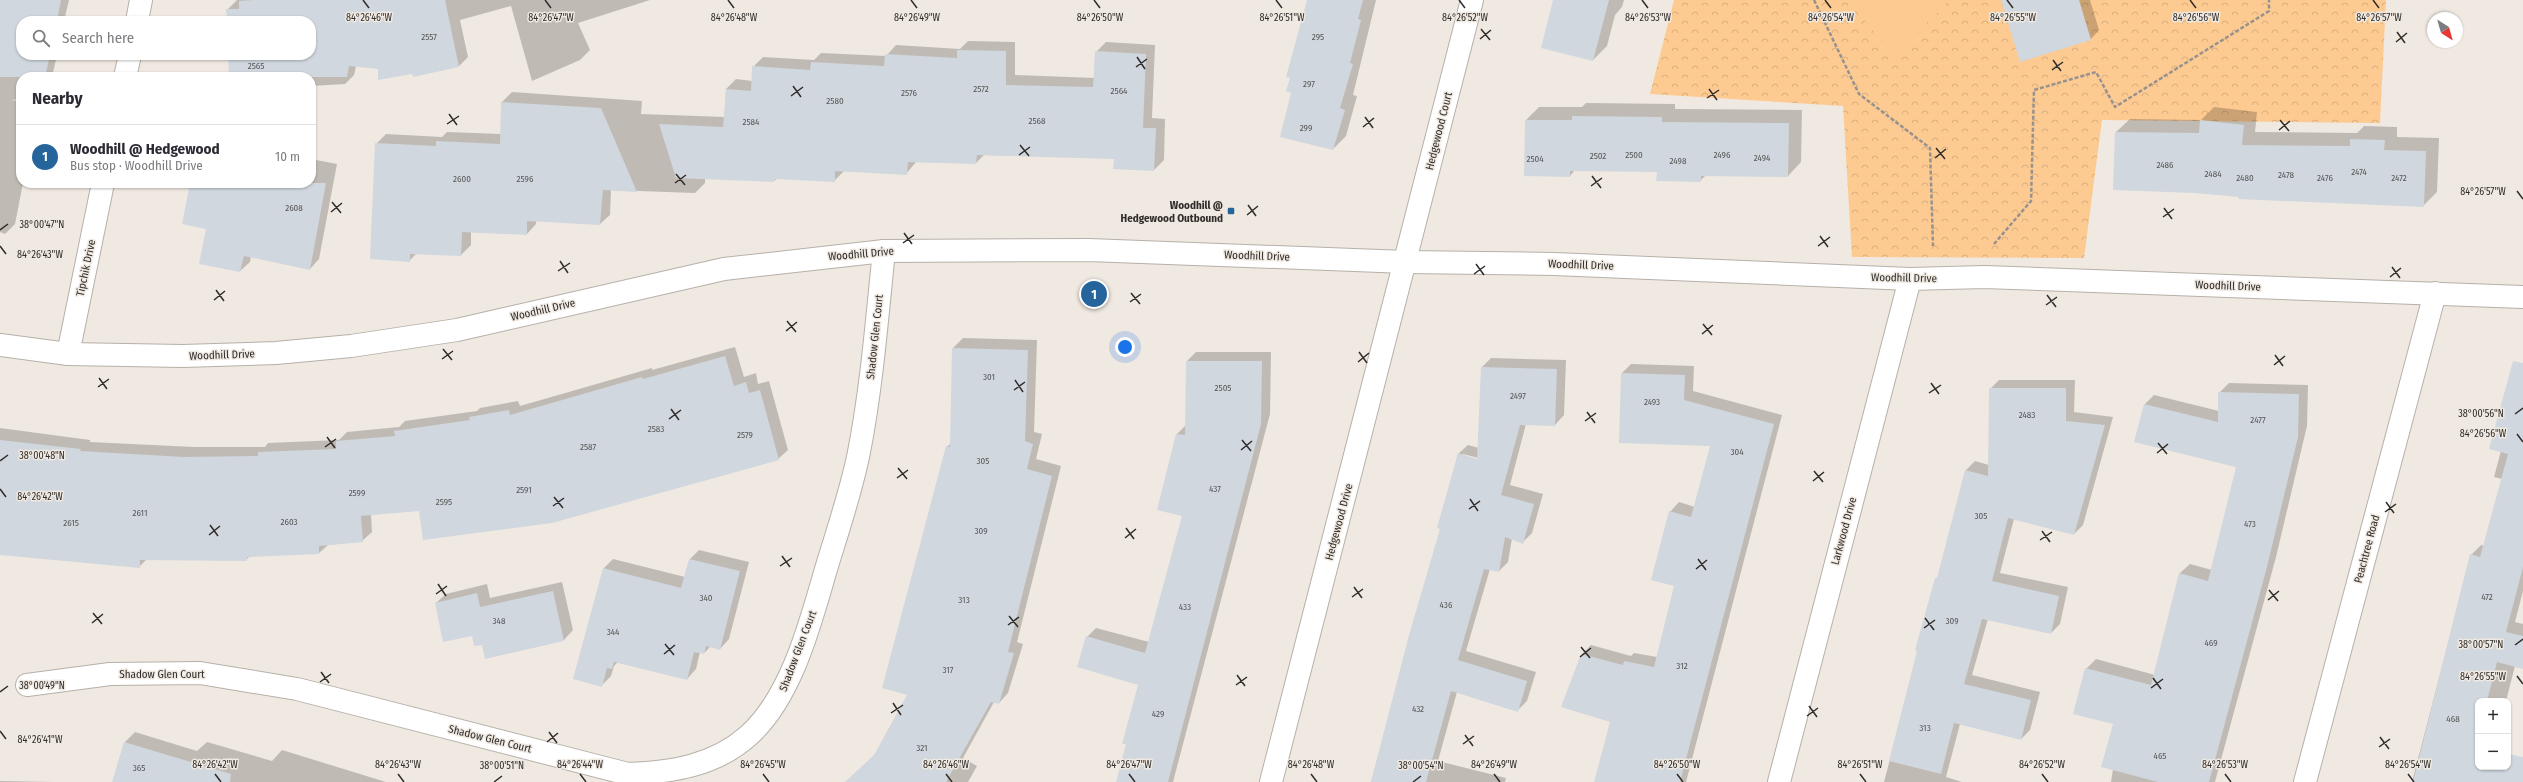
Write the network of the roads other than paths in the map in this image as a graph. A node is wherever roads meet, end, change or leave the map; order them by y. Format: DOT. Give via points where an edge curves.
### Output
graph roads {
  1 [pos="141,0"];
  2 [pos="1472,0"];
  3 [pos="138,16"];
  4 [pos="129,60"];
  5 [pos="126,72"];
  6 [pos="102,188"];
  7 [pos="884,250"];
  8 [pos="1406,262"];
  9 [pos="1910,279"];
  10 [pos="2435,293"];
  11 [pos="2523,297"];
  12 [pos="0,345"];
  13 [pos="68,354"];
  14 [pos="27,685"];
  15 [pos="1271,782"];
  16 [pos="1779,782"];
  17 [pos="2305,782"];
  1 -- 3 [label="street"];
  2 -- 8 [label="street, Hedgewood Court"];
  4 -- 5 [label="street"];
  6 -- 13 [label="street, Tipchik Drive"];
  7 -- 8 [label="street, Woodhill Drive" via="1088,250"];
  7 -- 13 [label="street, Woodhill Drive" via="724,269 457,330 351,346 276,353 183,356"];
  7 -- 14 [label="street, Shadow Glen Court" via="870,390 859,454 811,623 782,694 748,736 711,760 668,772 628,774 297,689 200,673 110,674"];
  8 -- 9 [label="street, Woodhill Drive" via="1554,264"];
  8 -- 15 [label="street, Hedgewood Drive"];
  9 -- 10 [label="street, Woodhill Drive" via="1984,277"];
  9 -- 16 [label="street, Larkwood Drive"];
  10 -- 11 [label="street, Woodhill Drive"];
  10 -- 17 [label="street, Peachtree Road"];
  12 -- 13 [label="street, Woodhill Drive"];
}
